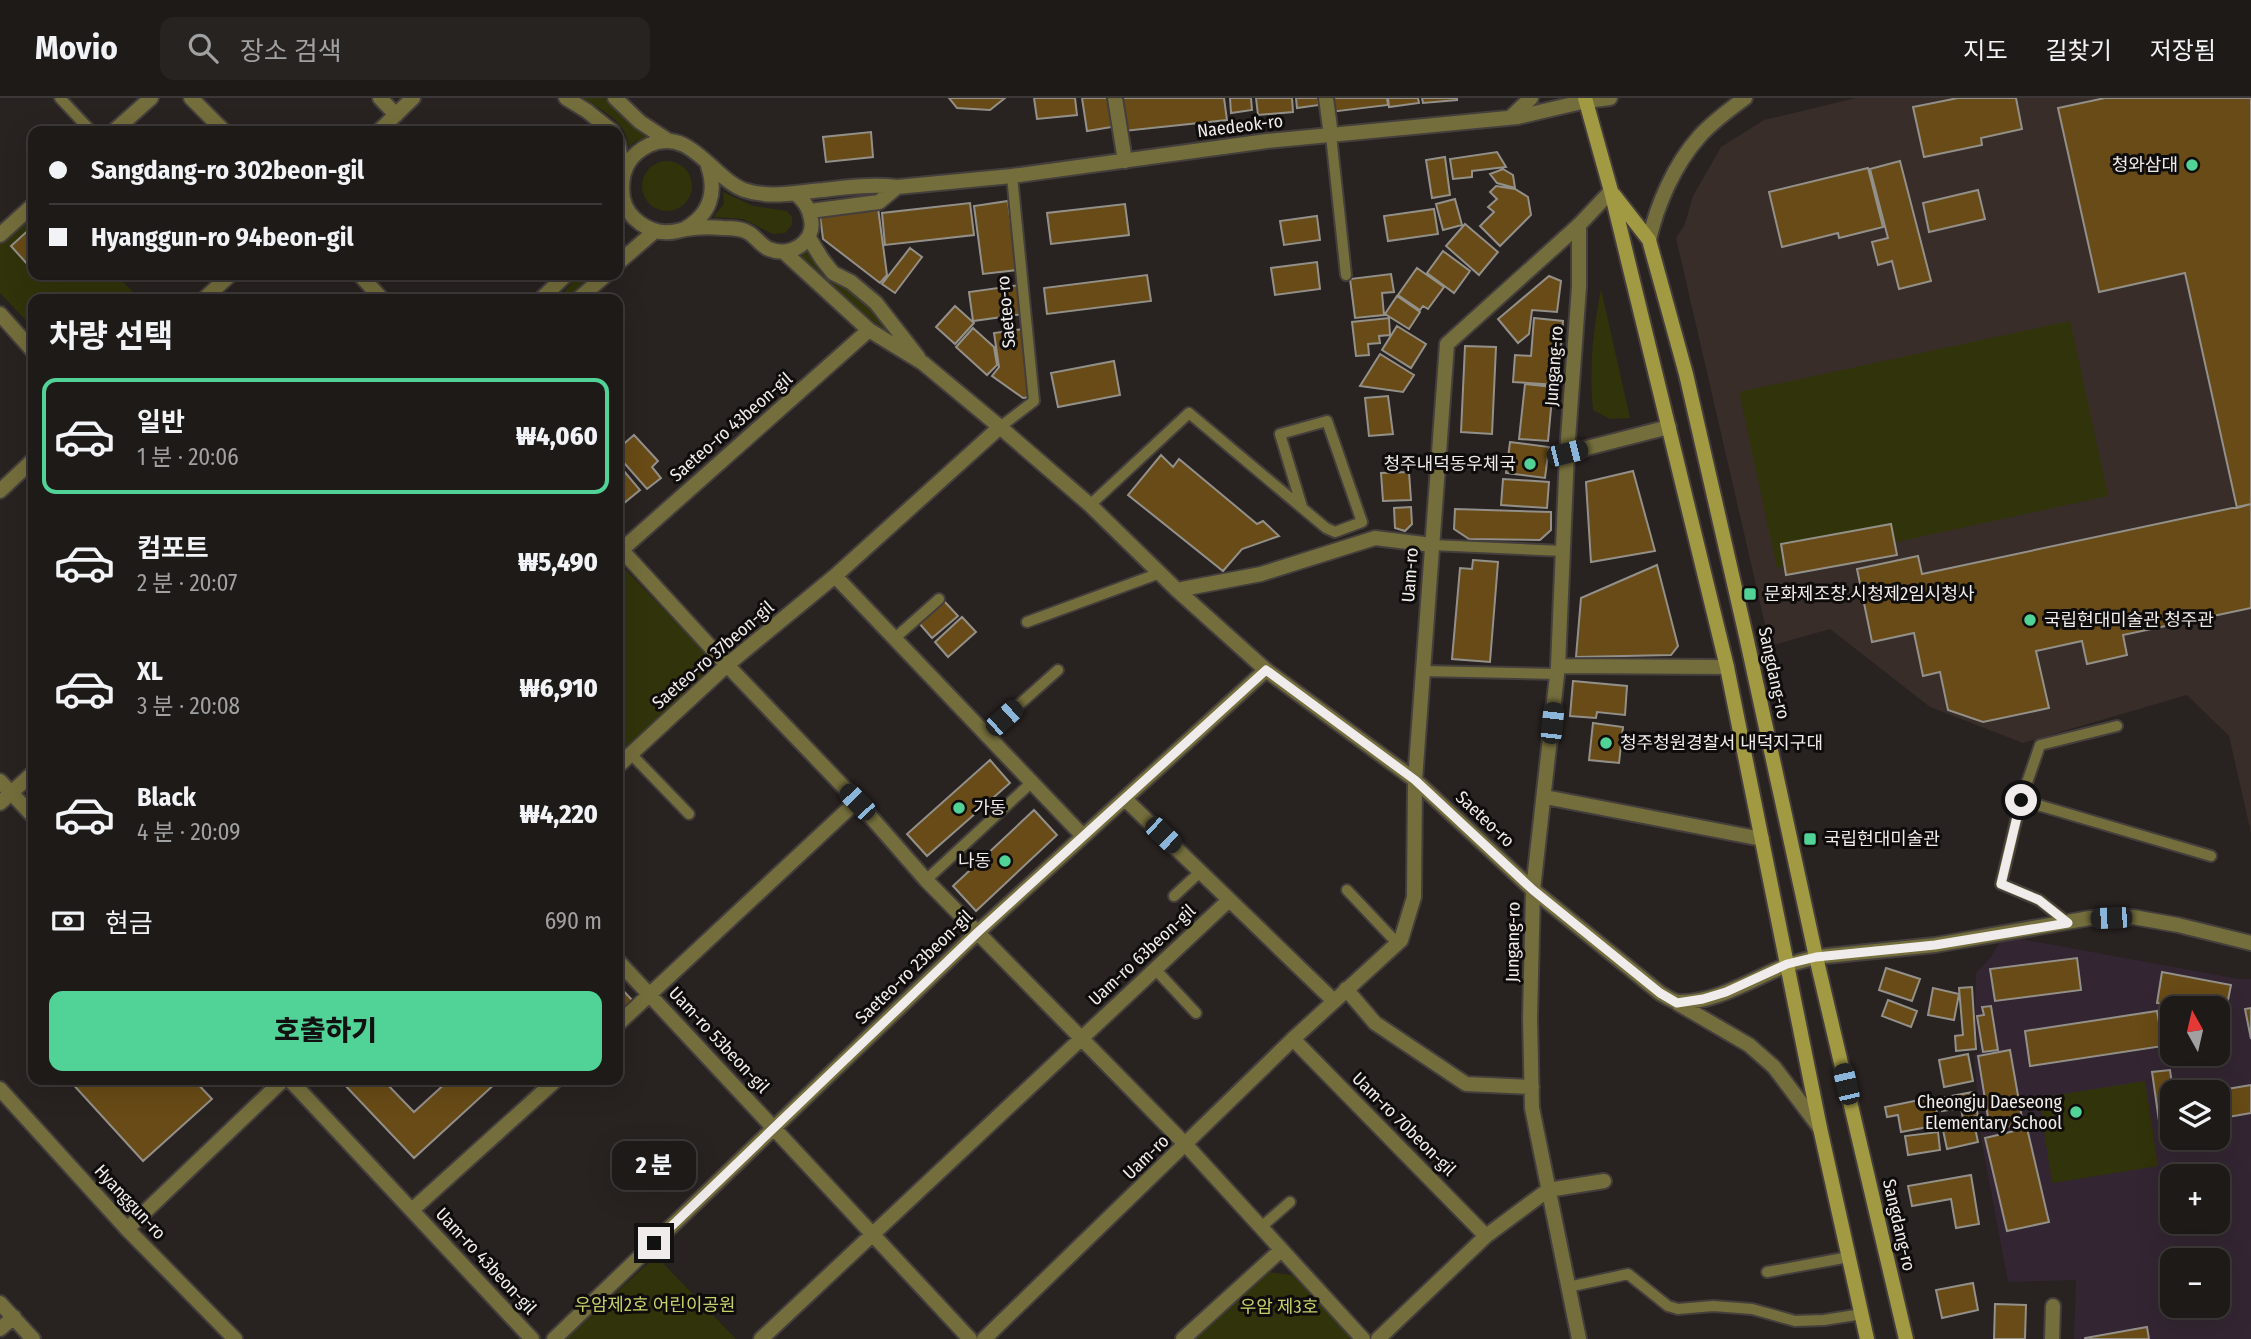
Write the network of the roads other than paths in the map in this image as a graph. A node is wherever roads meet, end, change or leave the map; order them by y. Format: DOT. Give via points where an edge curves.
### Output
graph roads {
  1 [pos="60,98"];
  2 [pos="151,98"];
  3 [pos="191,98"];
  4 [pos="380,98"];
  5 [pos="413,98"];
  6 [pos="566,98"];
  7 [pos="615,98"];
  8 [pos="1115,98"];
  9 [pos="1326,98"];
  10 [pos="1531,98"];
  11 [pos="1610,98"];
  12 [pos="1745,98"];
  13 [pos="1586,99"];
  14 [pos="396,115"];
  15 [pos="1511,117"];
  16 [pos="86,126"];
  17 [pos="120,126"];
  18 [pos="219,126"];
  19 [pos="384,126"];
  20 [pos="606,126"];
  21 [pos="1331,135"];
  22 [pos="670,141"];
  23 [pos="1125,161"];
  24 [pos="707,165"];
  25 [pos="623,173"];
  26 [pos="1013,176"];
  27 [pos="897,187"];
  28 [pos="1611,191"];
  29 [pos="795,193"];
  30 [pos="623,201"];
  31 [pos="28,210"];
  32 [pos="810,211"];
  33 [pos="1579,225"];
  34 [pos="686,228"];
  35 [pos="655,231"];
  36 [pos="0,235"];
  37 [pos="809,238"];
  38 [pos="1649,240"];
  39 [pos="784,251"];
  40 [pos="623,259"];
  41 [pos="1346,275"];
  42 [pos="225,280"];
  43 [pos="365,280"];
  44 [pos="561,280"];
  45 [pos="600,280"];
  46 [pos="209,294"];
  47 [pos="377,294"];
  48 [pos="546,294"];
  49 [pos="584,294"];
  50 [pos="0,314"];
  51 [pos="869,330"];
  52 [pos="28,345"];
  53 [pos="923,363"];
  54 [pos="1000,427"];
  55 [pos="1669,427"];
  56 [pos="1567,453"];
  57 [pos="28,465"];
  58 [pos="0,491"];
  59 [pos="1090,505"];
  60 [pos="1302,507"];
  61 [pos="623,545"];
  62 [pos="1432,545"];
  63 [pos="1563,551"];
  64 [pos="623,553"];
  65 [pos="1160,573"];
  66 [pos="835,576"];
  67 [pos="1177,590"];
  68 [pos="939,599"];
  69 [pos="1027,622"];
  70 [pos="895,638"];
  71 [pos="727,665"];
  72 [pos="1727,667"];
  73 [pos="1058,670"];
  74 [pos="1266,670"];
  75 [pos="1558,670"];
  76 [pos="1422,671"];
  77 [pos="2116,726"];
  78 [pos="986,734"];
  79 [pos="631,754"];
  80 [pos="623,761"];
  81 [pos="28,778"];
  82 [pos="1415,780"];
  83 [pos="0,781"];
  84 [pos="1031,782"];
  85 [pos="1545,797"];
  86 [pos="6,798"];
  87 [pos="1125,799"];
  88 [pos="2021,800"];
  89 [pos="857,802"];
  90 [pos="28,813"];
  91 [pos="689,814"];
  92 [pos="1083,836"];
  93 [pos="1762,839"];
  94 [pos="2211,856"];
  95 [pos="1200,872"];
  96 [pos="926,880"];
  97 [pos="1347,890"];
  98 [pos="1533,890"];
  99 [pos="1174,896"];
  100 [pos="1229,900"];
  101 [pos="2068,923"];
  102 [pos="978,932"];
  103 [pos="1396,943"];
  104 [pos="2251,943"];
  105 [pos="1816,957"];
  106 [pos="1787,964"];
  107 [pos="623,966"];
  108 [pos="1155,969"];
  109 [pos="1346,989"];
  110 [pos="650,995"];
  111 [pos="1334,1001"];
  112 [pos="1677,1003"];
  113 [pos="1196,1013"];
  114 [pos="623,1019"];
  115 [pos="1081,1038"];
  116 [pos="1293,1039"];
  117 [pos="278,1085"];
  118 [pos="295,1085"];
  119 [pos="550,1085"];
  120 [pos="1532,1087"];
  121 [pos="0,1089"];
  122 [pos="775,1128"];
  123 [pos="1821,1128"];
  124 [pos="1186,1145"];
  125 [pos="1604,1181"];
  126 [pos="1548,1190"];
  127 [pos="1290,1202"];
  128 [pos="412,1210"];
  129 [pos="1260,1228"];
  130 [pos="127,1229"];
  131 [pos="873,1235"];
  132 [pos="1486,1236"];
  133 [pos="1281,1250"];
  134 [pos="1849,1257"];
  135 [pos="1767,1272"];
  136 [pos="1568,1287"];
  137 [pos="0,1303"];
  138 [pos="2053,1306"];
  139 [pos="1862,1314"];
  140 [pos="13,1317"];
  141 [pos="0,1329"];
  142 [pos="1185,1337"];
  143 [pos="33,1339"];
  144 [pos="235,1339"];
  145 [pos="532,1339"];
  146 [pos="554,1339"];
  147 [pos="761,1339"];
  148 [pos="970,1339"];
  149 [pos="984,1339"];
  150 [pos="1363,1339"];
  151 [pos="1378,1339"];
  152 [pos="1578,1339"];
  153 [pos="1867,1339"];
  154 [pos="1906,1339"];
  155 [pos="2052,1339"];
  1 -- 16 [label="lane"];
  2 -- 17 [label="street"];
  3 -- 18 [label="street"];
  4 -- 14 [label="street"];
  5 -- 14 [label="street"];
  6 -- 20 [label="street"];
  7 -- 22 [label="street" via="640,122"];
  8 -- 23 [label="street"];
  9 -- 21 [label="street"];
  10 -- 15 [label="street"];
  11 -- 13 [label="street, Naedeok-ro"];
  12 -- 38 [label="street" via="1698,138 1672,178"];
  13 -- 15 [label="street, Naedeok-ro"];
  13 -- 28 [label="main road, Sangdang-ro"];
  14 -- 19 [label="street"];
  15 -- 21 [label="street, Naedeok-ro"];
  21 -- 23 [label="street, Naedeok-ro"];
  21 -- 41 [label="lane"];
  22 -- 24 [label="street" via="685,144"];
  22 -- 25 [label="street" via="641,149"];
  23 -- 26 [label="street, Naedeok-ro"];
  24 -- 29 [label="street, Naedeok-ro" via="741,189 760,194"];
  24 -- 34 [label="street" via="713,195 708,209"];
  26 -- 27 [label="street, Naedeok-ro"];
  26 -- 54 [label="lane, Saeteo-ro" via="1034,401"];
  27 -- 29 [label="street, Naedeok-ro"];
  27 -- 32 [label="street" via="879,202"];
  28 -- 33 [label="street, Uam-ro"];
  28 -- 38 [label="main road, Sangdang-ro"];
  28 -- 55 [label="main road, Sangdang-ro"];
  29 -- 32 [label="street"];
  30 -- 35 [label="street" via="631,215"];
  31 -- 36 [label="street"];
  32 -- 37 [label="street" via="813,225"];
  33 -- 56 [label="street, Jungang-ro"];
  33 -- 62 [label="street, Uam-ro" via="1447,344"];
  34 -- 35 [label="street"];
  34 -- 39 [label="street" via="745,230 770,250"];
  35 -- 40 [label="street"];
  37 -- 39 [label="street" via="801,247"];
  37 -- 53 [label="street" via="833,272 876,303"];
  38 -- 105 [label="main road, Sangdang-ro" via="1686,374"];
  39 -- 51 [label="street"];
  42 -- 46 [label="street"];
  43 -- 47 [label="street"];
  44 -- 48 [label="street"];
  45 -- 49 [label="street"];
  50 -- 52 [label="street"];
  51 -- 53 [label="street"];
  51 -- 61 [label="street, Saeteo-ro 43beon-gil"];
  53 -- 54 [label="street, Saeteo-ro"];
  54 -- 59 [label="street, Saeteo-ro"];
  54 -- 66 [label="street, Saeteo-ro 37beon-gil"];
  55 -- 56 [label="street"];
  55 -- 72 [label="main road, Sangdang-ro"];
  56 -- 63 [label="street, Jungang-ro"];
  57 -- 58 [label="street"];
  59 -- 60 [label="lane" via="1189,413"];
  59 -- 65 [label="street, Saeteo-ro"];
  60 -- 60 [label="lane" via="1335,532 1362,522 1327,421 1280,434"];
  62 -- 63 [label="lane"];
  62 -- 67 [label="street" via="1375,538 1261,574"];
  62 -- 76 [label="street, Uam-ro"];
  63 -- 75 [label="street, Jungang-ro"];
  64 -- 71 [label="street"];
  65 -- 67 [label="street, Saeteo-ro"];
  65 -- 69 [label="lane"];
  66 -- 70 [label="street"];
  66 -- 71 [label="street, Saeteo-ro 37beon-gil"];
  67 -- 74 [label="street, Saeteo-ro"];
  68 -- 70 [label="lane"];
  70 -- 78 [label="street"];
  71 -- 79 [label="street, Saeteo-ro 37beon-gil"];
  71 -- 89 [label="street"];
  72 -- 75 [label="street"];
  72 -- 93 [label="main road, Sangdang-ro"];
  73 -- 78 [label="lane"];
  74 -- 82 [label="street, Saeteo-ro"];
  74 -- 87 [label="street, Saeteo-ro 23beon-gil"];
  75 -- 76 [label="lane"];
  75 -- 85 [label="street, Jungang-ro"];
  76 -- 82 [label="street, Uam-ro"];
  77 -- 88 [label="lane" via="2040,745"];
  78 -- 84 [label="street"];
  79 -- 80 [label="street, Saeteo-ro 37beon-gil"];
  79 -- 91 [label="lane"];
  81 -- 86 [label="street"];
  82 -- 98 [label="street, Saeteo-ro"];
  82 -- 103 [label="street, Uam-ro" via="1414,897 1401,940"];
  83 -- 86 [label="street"];
  84 -- 92 [label="street"];
  84 -- 96 [label="lane"];
  85 -- 93 [label="street"];
  85 -- 98 [label="street, Jungang-ro"];
  86 -- 90 [label="street"];
  87 -- 92 [label="street, Saeteo-ro 23beon-gil"];
  87 -- 95 [label="street"];
  88 -- 94 [label="lane"];
  88 -- 101 [label="lane" via="2001,884 2039,900"];
  89 -- 96 [label="street"];
  89 -- 110 [label="street, Uam-ro 53beon-gil"];
  92 -- 102 [label="street, Saeteo-ro 23beon-gil"];
  93 -- 106 [label="main road, Sangdang-ro"];
  95 -- 99 [label="lane"];
  95 -- 100 [label="street"];
  96 -- 102 [label="street"];
  97 -- 103 [label="lane"];
  98 -- 112 [label="street, Saeteo-ro"];
  98 -- 120 [label="street, Jungang-ro"];
  100 -- 108 [label="street, Uam-ro 63beon-gil"];
  100 -- 111 [label="street"];
  101 -- 104 [label="street" via="2133,917"];
  101 -- 105 [label="street" via="1935,945"];
  102 -- 115 [label="street"];
  102 -- 122 [label="street, Saeteo-ro 23beon-gil"];
  103 -- 109 [label="street, Uam-ro"];
  105 -- 106 [label="street"];
  105 -- 154 [label="main road, Sangdang-ro"];
  106 -- 112 [label="street" via="1726,992"];
  106 -- 123 [label="main road, Sangdang-ro"];
  107 -- 110 [label="street, Uam-ro 53beon-gil"];
  108 -- 113 [label="lane"];
  108 -- 115 [label="street, Uam-ro 63beon-gil"];
  109 -- 111 [label="street, Uam-ro"];
  109 -- 120 [label="street" via="1375,1023 1466,1084"];
  110 -- 114 [label="street, Uam-ro 53beon-gil"];
  110 -- 122 [label="street, Uam-ro 53beon-gil"];
  111 -- 116 [label="street, Uam-ro"];
  112 -- 123 [label="street, Saeteo-ro" via="1749,1045 1774,1068"];
  115 -- 124 [label="street"];
  115 -- 131 [label="street, Uam-ro 63beon-gil"];
  116 -- 124 [label="street, Uam-ro"];
  116 -- 132 [label="street, Uam-ro 70beon-gil"];
  117 -- 130 [label="street"];
  118 -- 128 [label="street, Uam-ro 43beon-gil"];
  119 -- 128 [label="street, Uam-ro 43beon-gil"];
  120 -- 126 [label="street, Jungang-ro"];
  121 -- 130 [label="street, Hyanggun-ro"];
  122 -- 131 [label="street, Uam-ro 53beon-gil"];
  122 -- 146 [label="street, Saeteo-ro 23beon-gil"];
  123 -- 134 [label="main road, Sangdang-ro"];
  124 -- 129 [label="street"];
  124 -- 149 [label="street, Uam-ro"];
  125 -- 126 [label="street"];
  126 -- 132 [label="street"];
  126 -- 136 [label="street, Jungang-ro"];
  127 -- 129 [label="lane"];
  128 -- 145 [label="street, Uam-ro 43beon-gil"];
  129 -- 133 [label="street"];
  130 -- 144 [label="street, Hyanggun-ro"];
  131 -- 147 [label="street"];
  131 -- 148 [label="street, Uam-ro 53beon-gil"];
  132 -- 151 [label="street"];
  133 -- 142 [label="street"];
  133 -- 150 [label="street"];
  134 -- 135 [label="lane"];
  134 -- 139 [label="main road, Sangdang-ro"];
  136 -- 139 [label="lane" via="1628,1273 1678,1310 1713,1306 1752,1309 1795,1321"];
  136 -- 152 [label="street, Jungang-ro"];
  137 -- 140 [label="street"];
  138 -- 155 [label="street"];
  139 -- 153 [label="main road, Sangdang-ro"];
  140 -- 141 [label="street"];
  140 -- 143 [label="street"];
}
